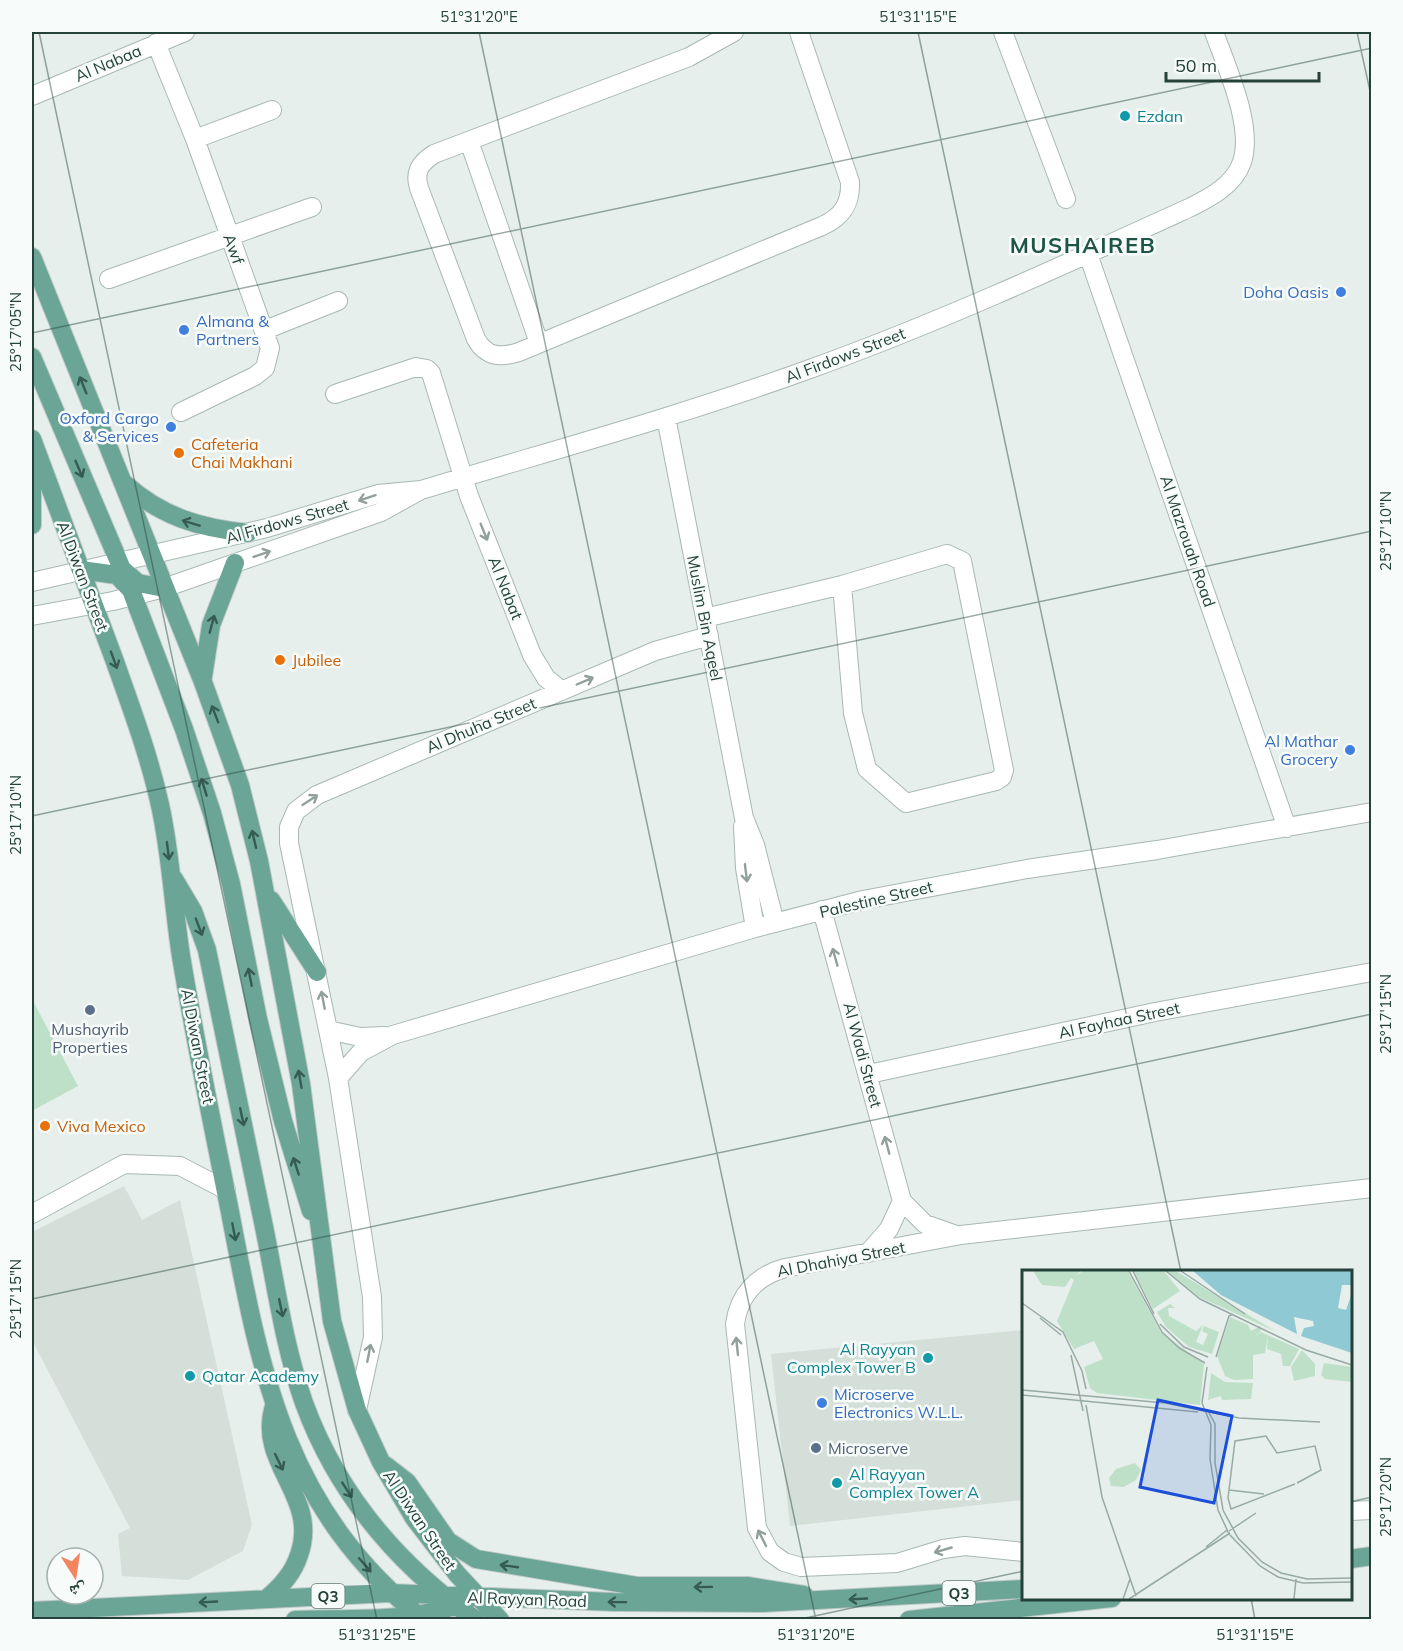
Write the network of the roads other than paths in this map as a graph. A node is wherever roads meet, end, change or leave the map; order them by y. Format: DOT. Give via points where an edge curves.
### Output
graph roads {
  1 [pos="185,32"];
  2 [pos="734,32"];
  3 [pos="799,32"];
  4 [pos="1003,32"];
  5 [pos="1214,32"];
  6 [pos="156,43"];
  7 [pos="32,96"];
  8 [pos="272,110"];
  9 [pos="195,139"];
  10 [pos="469,141"];
  11 [pos="1066,199"];
  12 [pos="312,207"];
  13 [pos="230,238"];
  14 [pos="1088,254"];
  15 [pos="32,257"];
  16 [pos="109,279"];
  17 [pos="338,302"];
  18 [pos="265,330"];
  19 [pos="539,343"];
  20 [pos="32,357"];
  21 [pos="335,394"];
  22 [pos="181,412"];
  23 [pos="666,417"];
  24 [pos="32,439"];
  25 [pos="32,457"];
  26 [pos="464,477"];
  27 [pos="122,481"];
  28 [pos="421,490"];
  29 [pos="32,525"];
  30 [pos="248,533"];
  31 [pos="153,556"];
  32 [pos="119,563"];
  33 [pos="235,563"];
  34 [pos="81,570"];
  35 [pos="32,582"];
  36 [pos="842,585"];
  37 [pos="164,588"];
  38 [pos="134,596"];
  39 [pos="94,605"];
  40 [pos="32,616"];
  41 [pos="707,627"];
  42 [pos="203,682"];
  43 [pos="562,691"];
  44 [pos="1371,812"];
  45 [pos="744,818"];
  46 [pos="1287,828"];
  47 [pos="172,875"];
  48 [pos="266,892"];
  49 [pos="822,910"];
  50 [pos="775,923"];
  51 [pos="755,928"];
  52 [pos="317,972"];
  53 [pos="1371,972"];
  54 [pos="328,1030"];
  55 [pos="393,1035"];
  56 [pos="869,1074"];
  57 [pos="338,1078"];
  58 [pos="1371,1188"];
  59 [pos="226,1191"];
  60 [pos="902,1201"];
  61 [pos="32,1214"];
  62 [pos="961,1235"];
  63 [pos="322,1241"];
  64 [pos="868,1253"];
  65 [pos="274,1406"];
  66 [pos="357,1410"];
  67 [pos="381,1462"];
  68 [pos="1371,1510"];
  69 [pos="1352,1511"];
  70 [pos="1022,1552"];
  71 [pos="1371,1556"];
  72 [pos="1352,1558"];
  73 [pos="1022,1588"];
  74 [pos="390,1593"];
  75 [pos="478,1597"];
  76 [pos="266,1599"];
  77 [pos="1102,1600"];
  78 [pos="822,1601"];
  79 [pos="32,1611"];
  80 [pos="439,1611"];
  81 [pos="296,1620"];
  82 [pos="476,1620"];
  83 [pos="500,1620"];
  84 [pos="909,1620"];
  1 -- 6 [label="street, Al Nabaa"];
  2 -- 10 [label="street" via="689,57"];
  3 -- 19 [label="street" via="850,182 844,210 822,226"];
  4 -- 11 [label="street"];
  5 -- 14 [label="street, Al Firdows Street" via="1242,117 1242,162 1229,182 1212,196"];
  6 -- 7 [label="street, Al Nabaa"];
  6 -- 9 [label="street, Awf"];
  8 -- 9 [label="street"];
  9 -- 13 [label="street, Awf"];
  10 -- 19 [label="street"];
  10 -- 19 [label="street" via="434,154 422,163 417,175 419,188 480,346 502,356"];
  12 -- 13 [label="street"];
  13 -- 16 [label="street"];
  13 -- 18 [label="street, Awf"];
  14 -- 23 [label="street, Al Firdows Street" via="875,345"];
  14 -- 46 [label="street, Al Mazrouah Road"];
  27 -- 15 [label="main road, Al Diwan Street, one-way"];
  17 -- 18 [label="street"];
  18 -- 22 [label="street, Awf" via="270,348 264,368"];
  20 -- 32 [label="main road, one-way"];
  21 -- 26 [label="street, Al Nabat" via="416,367 427,369"];
  23 -- 26 [label="street, Al Firdows Street"];
  23 -- 41 [label="street, Muslim Bin Aqeel"];
  24 -- 34 [label="main road, Al Diwan Street"];
  25 -- 29 [label="main road"];
  26 -- 28 [label="street, Al Firdows Street"];
  26 -- 43 [label="street, Al Nabat, one-way" via="532,655 546,678"];
  30 -- 27 [label="main road, one-way" via="198,526 172,517 150,505"];
  27 -- 31 [label="main road, Al Diwan Street"];
  28 -- 30 [label="street, Al Firdows Street, one-way" via="378,494"];
  33 -- 28 [label="street, Al Firdows Street, one-way" via="381,512"];
  30 -- 31 [label="street, Al Firdows Street"];
  31 -- 32 [label="street, Al Firdows Street"];
  31 -- 37 [label="main road, Al Diwan Street"];
  32 -- 34 [label="street, Al Firdows Street"];
  32 -- 37 [label="main road" via="134,581"];
  33 -- 37 [label="street, Al Firdows Street"];
  42 -- 33 [label="main road, one-way" via="211,625"];
  34 -- 35 [label="street, Al Firdows Street"];
  34 -- 38 [label="main road" via="117,575"];
  34 -- 39 [label="main road, Al Diwan Street"];
  36 -- 36 [label="street, Al Dhuha Street" via="853,713 867,769 906,803 1002,777 1004,770 963,561 947,554"];
  36 -- 41 [label="street, Al Dhuha Street"];
  37 -- 38 [label="street, Al Firdows Street"];
  37 -- 42 [label="main road, Al Diwan Street"];
  38 -- 39 [label="street, Al Firdows Street"];
  63 -- 38 [label="main road, one-way" via="283,1121 212,813"];
  39 -- 40 [label="street, Al Firdows Street"];
  39 -- 47 [label="main road, Al Diwan Street, one-way" via="156,789"];
  43 -- 41 [label="street, Al Dhuha Street, one-way"];
  41 -- 45 [label="street, Muslim Bin Aqeel"];
  48 -- 42 [label="main road, Al Diwan Street, one-way" via="240,785"];
  52 -- 43 [label="street, Al Dhuha Street, one-way" via="289,850 292,819 302,805 317,795"];
  44 -- 46 [label="street, Palestine Street"];
  45 -- 50 [label="street, Muslim Bin Aqeel"];
  45 -- 51 [label="street, Muslim Bin Aqeel, one-way" via="745,868"];
  46 -- 49 [label="street, Palestine Street" via="911,889"];
  47 -- 59 [label="main road, Al Diwan Street" via="181,956"];
  47 -- 80 [label="main road, one-way" via="193,911 207,950 304,1401 329,1458 363,1512 408,1564"];
  48 -- 52 [label="main road"];
  63 -- 48 [label="main road, Al Diwan Street, one-way" via="303,1095"];
  49 -- 50 [label="street, Palestine Street"];
  56 -- 49 [label="street, Al Wadi Street, one-way"];
  50 -- 51 [label="street, Palestine Street"];
  51 -- 55 [label="street, Palestine Street"];
  54 -- 52 [label="street, one-way"];
  53 -- 56 [label="street, Al Fayhaa Street" via="1155,1012"];
  54 -- 55 [label="street, Palestine Street" via="360,1037"];
  54 -- 57 [label="street"];
  55 -- 57 [label="street, Palestine Street" via="361,1052"];
  60 -- 56 [label="street, Al Wadi Street, one-way"];
  66 -- 57 [label="street, one-way" via="373,1337 373,1308"];
  58 -- 62 [label="street, Al Dhahiya Street"];
  59 -- 61 [label="street" via="180,1166 124,1164"];
  59 -- 65 [label="main road, Al Diwan Street, one-way" via="253,1332"];
  60 -- 62 [label="street" via="925,1224"];
  60 -- 64 [label="street" via="889,1229"];
  62 -- 64 [label="street, Al Dhahiya Street"];
  63 -- 66 [label="main road, Al Diwan Street" via="332,1321"];
  70 -- 64 [label="street, Al Dhahiya Street, one-way" via="965,1546 897,1563 801,1567 777,1558 760,1537 736,1333 740,1302 754,1283 774,1271"];
  65 -- 74 [label="main road, Al Diwan Street, one-way" via="316,1498 352,1550"];
  65 -- 76 [label="main road, one-way" via="272,1448 301,1505 305,1528 294,1569"];
  66 -- 67 [label="main road, Al Diwan Street"];
  67 -- 75 [label="main road, Al Diwan Street" via="435,1547"];
  78 -- 67 [label="main road, one-way" via="772,1588 637,1586 476,1559 448,1541 407,1482"];
  68 -- 69 [label="street"];
  71 -- 72 [label="main road"];
  73 -- 78 [label="main road, Al Rayyan Road / Q3, one-way"];
  74 -- 76 [label="main road, Al Rayyan Road / Q3"];
  74 -- 80 [label="main road, Al Rayyan Road / Q3"];
  74 -- 80 [label="main road, Al Diwan Street"];
  78 -- 75 [label="main road, Al Rayyan Road / Q3, one-way" via="688,1603"];
  75 -- 80 [label="main road, Al Rayyan Road / Q3"];
  75 -- 83 [label="main road, Al Diwan Street"];
  76 -- 79 [label="main road, Al Rayyan Road / Q3, one-way"];
  77 -- 84 [label="main road"];
  80 -- 81 [label="main road"];
  80 -- 82 [label="main road"];
}
